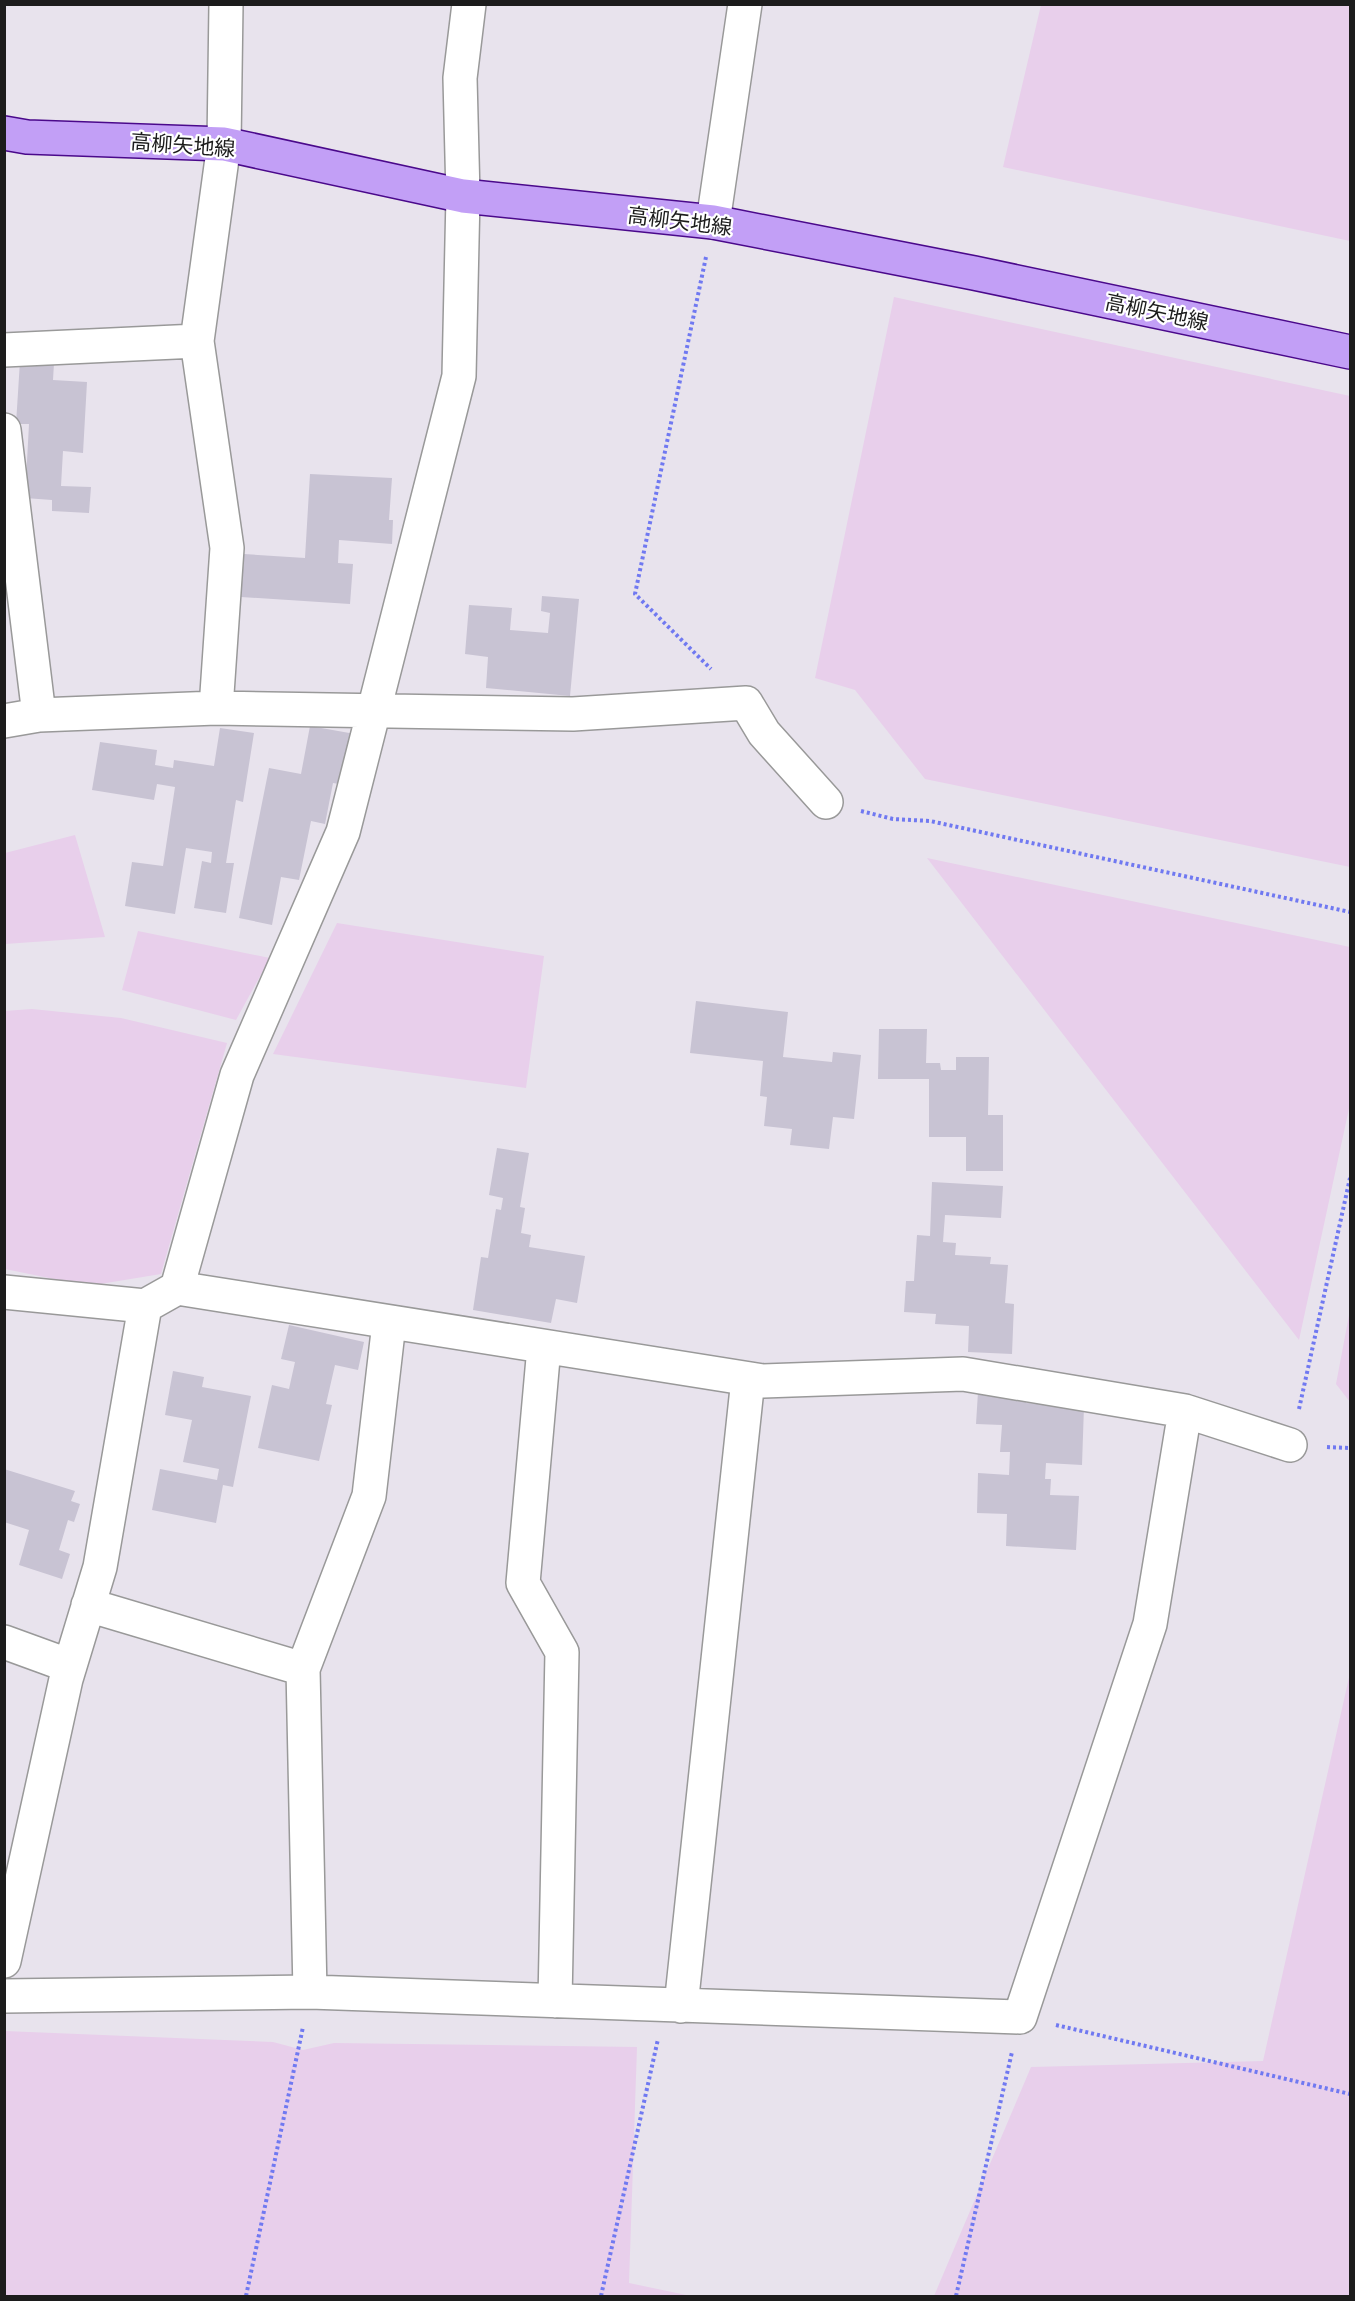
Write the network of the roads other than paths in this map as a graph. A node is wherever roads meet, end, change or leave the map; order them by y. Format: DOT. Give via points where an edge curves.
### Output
graph roads {
  1 [pos="226,4"];
  2 [pos="469,4"];
  3 [pos="745,4"];
  4 [pos="4,133"];
  5 [pos="224,144"];
  6 [pos="463,195"];
  7 [pos="713,222"];
  8 [pos="197,342"];
  9 [pos="4,350"];
  10 [pos="1350,352"];
  11 [pos="4,430"];
  12 [pos="216,708"];
  13 [pos="375,712"];
  14 [pos="39,715"];
  15 [pos="4,721"];
  16 [pos="826,802"];
  17 [pos="177,1288"];
  18 [pos="4,1292"];
  19 [pos="145,1306"];
  20 [pos="389,1323"];
  21 [pos="544,1347"];
  22 [pos="748,1379"];
  23 [pos="1185,1411"];
  24 [pos="1290,1445"];
  25 [pos="88,1605"];
  26 [pos="4,1642"];
  27 [pos="70,1666"];
  28 [pos="303,1669"];
  29 [pos="4,1961"];
  30 [pos="310,1992"];
  31 [pos="4,1996"];
  32 [pos="555,2001"];
  33 [pos="673,2006"];
  1 -- 5 [label="street"];
  2 -- 6 [label="street" via="460,78"];
  3 -- 7 [label="street"];
  4 -- 5 [label="main road, 高柳矢地線"];
  5 -- 6 [label="main road, 高柳矢地線"];
  5 -- 8 [label="street"];
  6 -- 7 [label="main road, 高柳矢地線"];
  6 -- 13 [label="street" via="459,376"];
  7 -- 10 [label="main road, 高柳矢地線"];
  8 -- 9 [label="street"];
  8 -- 12 [label="street" via="227,548"];
  11 -- 14 [label="street"];
  12 -- 13 [label="street"];
  12 -- 14 [label="street"];
  13 -- 16 [label="street" via="573,714 746,703 764,733"];
  13 -- 17 [label="street" via="344,832 237,1075"];
  14 -- 15 [label="street"];
  17 -- 19 [label="street"];
  17 -- 20 [label="street"];
  18 -- 19 [label="street"];
  19 -- 25 [label="street" via="100,1567"];
  20 -- 21 [label="street"];
  20 -- 28 [label="street" via="369,1496"];
  21 -- 22 [label="street"];
  21 -- 32 [label="street" via="523,1583 562,1652"];
  22 -- 23 [label="street" via="963,1374"];
  22 -- 33 [label="street"];
  23 -- 24 [label="street"];
  23 -- 33 [label="street" via="1150,1624 1020,2017"];
  25 -- 27 [label="street"];
  25 -- 28 [label="street"];
  26 -- 27 [label="street"];
  27 -- 29 [label="street"];
  28 -- 30 [label="street"];
  30 -- 31 [label="street"];
  30 -- 32 [label="street"];
  32 -- 33 [label="street"];
}
